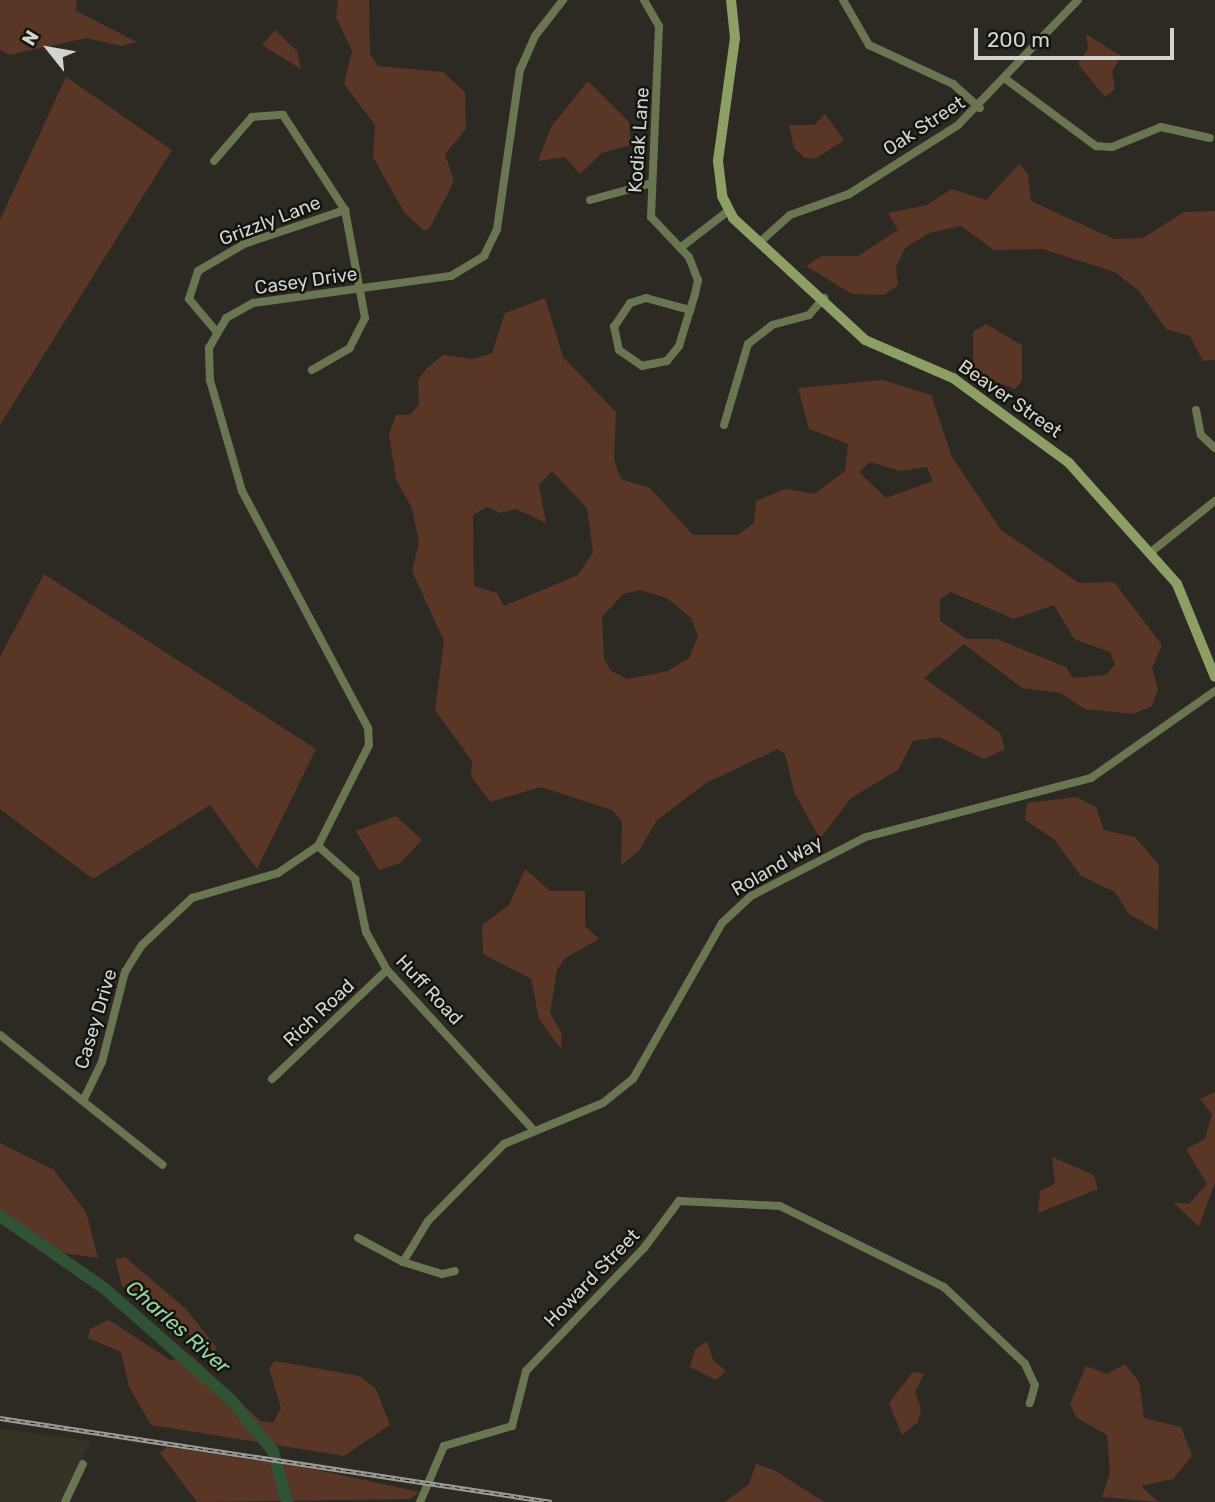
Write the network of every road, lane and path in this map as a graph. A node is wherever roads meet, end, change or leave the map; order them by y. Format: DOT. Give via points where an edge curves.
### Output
graph roads {
  1 [pos="563,0"];
  2 [pos="644,0"];
  3 [pos="731,0"];
  4 [pos="843,0"];
  5 [pos="1078,0"];
  6 [pos="1007,80"];
  7 [pos="981,108"];
  8 [pos="1210,138"];
  9 [pos="214,161"];
  10 [pos="652,183"];
  11 [pos="590,200"];
  12 [pos="345,210"];
  13 [pos="728,211"];
  14 [pos="760,242"];
  15 [pos="680,248"];
  16 [pos="362,289"];
  17 [pos="824,298"];
  18 [pos="690,310"];
  19 [pos="216,331"];
  20 [pos="312,370"];
  21 [pos="1196,410"];
  22 [pos="724,425"];
  23 [pos="1215,448"];
  24 [pos="1215,501"];
  25 [pos="1151,552"];
  26 [pos="1215,677"];
  27 [pos="1215,691"];
  28 [pos="318,846"];
  29 [pos="387,970"];
  30 [pos="0,1035"];
  31 [pos="272,1079"];
  32 [pos="83,1101"];
  33 [pos="532,1128"];
  34 [pos="163,1165"];
  35 [pos="358,1238"];
  36 [pos="404,1262"];
  37 [pos="455,1271"];
  38 [pos="1030,1403"];
  39 [pos="83,1464"];
  40 [pos="65,1502"];
  41 [pos="420,1502"];
  1 -- 16 [label="street, Casey Drive" via="535,36 517,80 491,246 466,272"];
  2 -- 10 [label="street, Kodiak Lane" via="659,26"];
  3 -- 13 [label="street" via="735,38 718,149"];
  4 -- 7 [label="street" via="869,45 953,85"];
  5 -- 6 [label="street, Oak Street"];
  6 -- 7 [label="street, Oak Street"];
  6 -- 8 [label="street" via="1096,146 1112,148 1161,127"];
  7 -- 14 [label="street, Oak Street" via="849,194 790,215"];
  9 -- 12 [label="street" via="252,117 283,115"];
  10 -- 11 [label="street"];
  10 -- 15 [label="street, Kodiak Lane" via="651,217"];
  12 -- 16 [label="street"];
  12 -- 19 [label="street, Grizzly Lane" via="244,244 198,271 189,299"];
  13 -- 14 [label="street, Beaver Street"];
  13 -- 15 [label="street"];
  14 -- 17 [label="street, Beaver Street"];
  15 -- 18 [label="street, Kodiak Lane" via="696,271"];
  16 -- 19 [label="street, Casey Drive" via="253,303"];
  16 -- 20 [label="street" via="361,333 350,348"];
  17 -- 22 [label="street" via="809,315 772,325 748,344"];
  17 -- 25 [label="street, Beaver Street" via="865,340 953,379 1040,438"];
  18 -- 18 [label="street, Kodiak Lane" via="679,346 659,365 634,363 619,350 614,327 630,303 646,298"];
  19 -- 28 [label="street, Casey Drive" via="210,380 242,491 369,728 369,745"];
  21 -- 23 [label="street" via="1201,435"];
  24 -- 25 [label="street"];
  25 -- 26 [label="street, Beaver Street" via="1185,597"];
  27 -- 33 [label="street, Roland Way" via="1091,778 866,837 751,896 722,923 633,1080 603,1103"];
  28 -- 29 [label="street, Huff Road" via="355,879 366,932"];
  28 -- 32 [label="street, Casey Drive" via="278,873 192,898 142,945 125,972 102,1062"];
  29 -- 31 [label="street, Rich Road"];
  29 -- 33 [label="street, Huff Road"];
  30 -- 32 [label="street"];
  32 -- 34 [label="street"];
  33 -- 36 [label="street, Roland Way" via="504,1143 450,1198 408,1245"];
  35 -- 36 [label="street"];
  36 -- 37 [label="street" via="442,1274"];
  38 -- 41 [label="street, Howard Street" via="1035,1385 1025,1364 944,1287 780,1206 678,1201 644,1248 526,1371 512,1426 444,1446"];
  39 -- 40 [label="street"];
}
